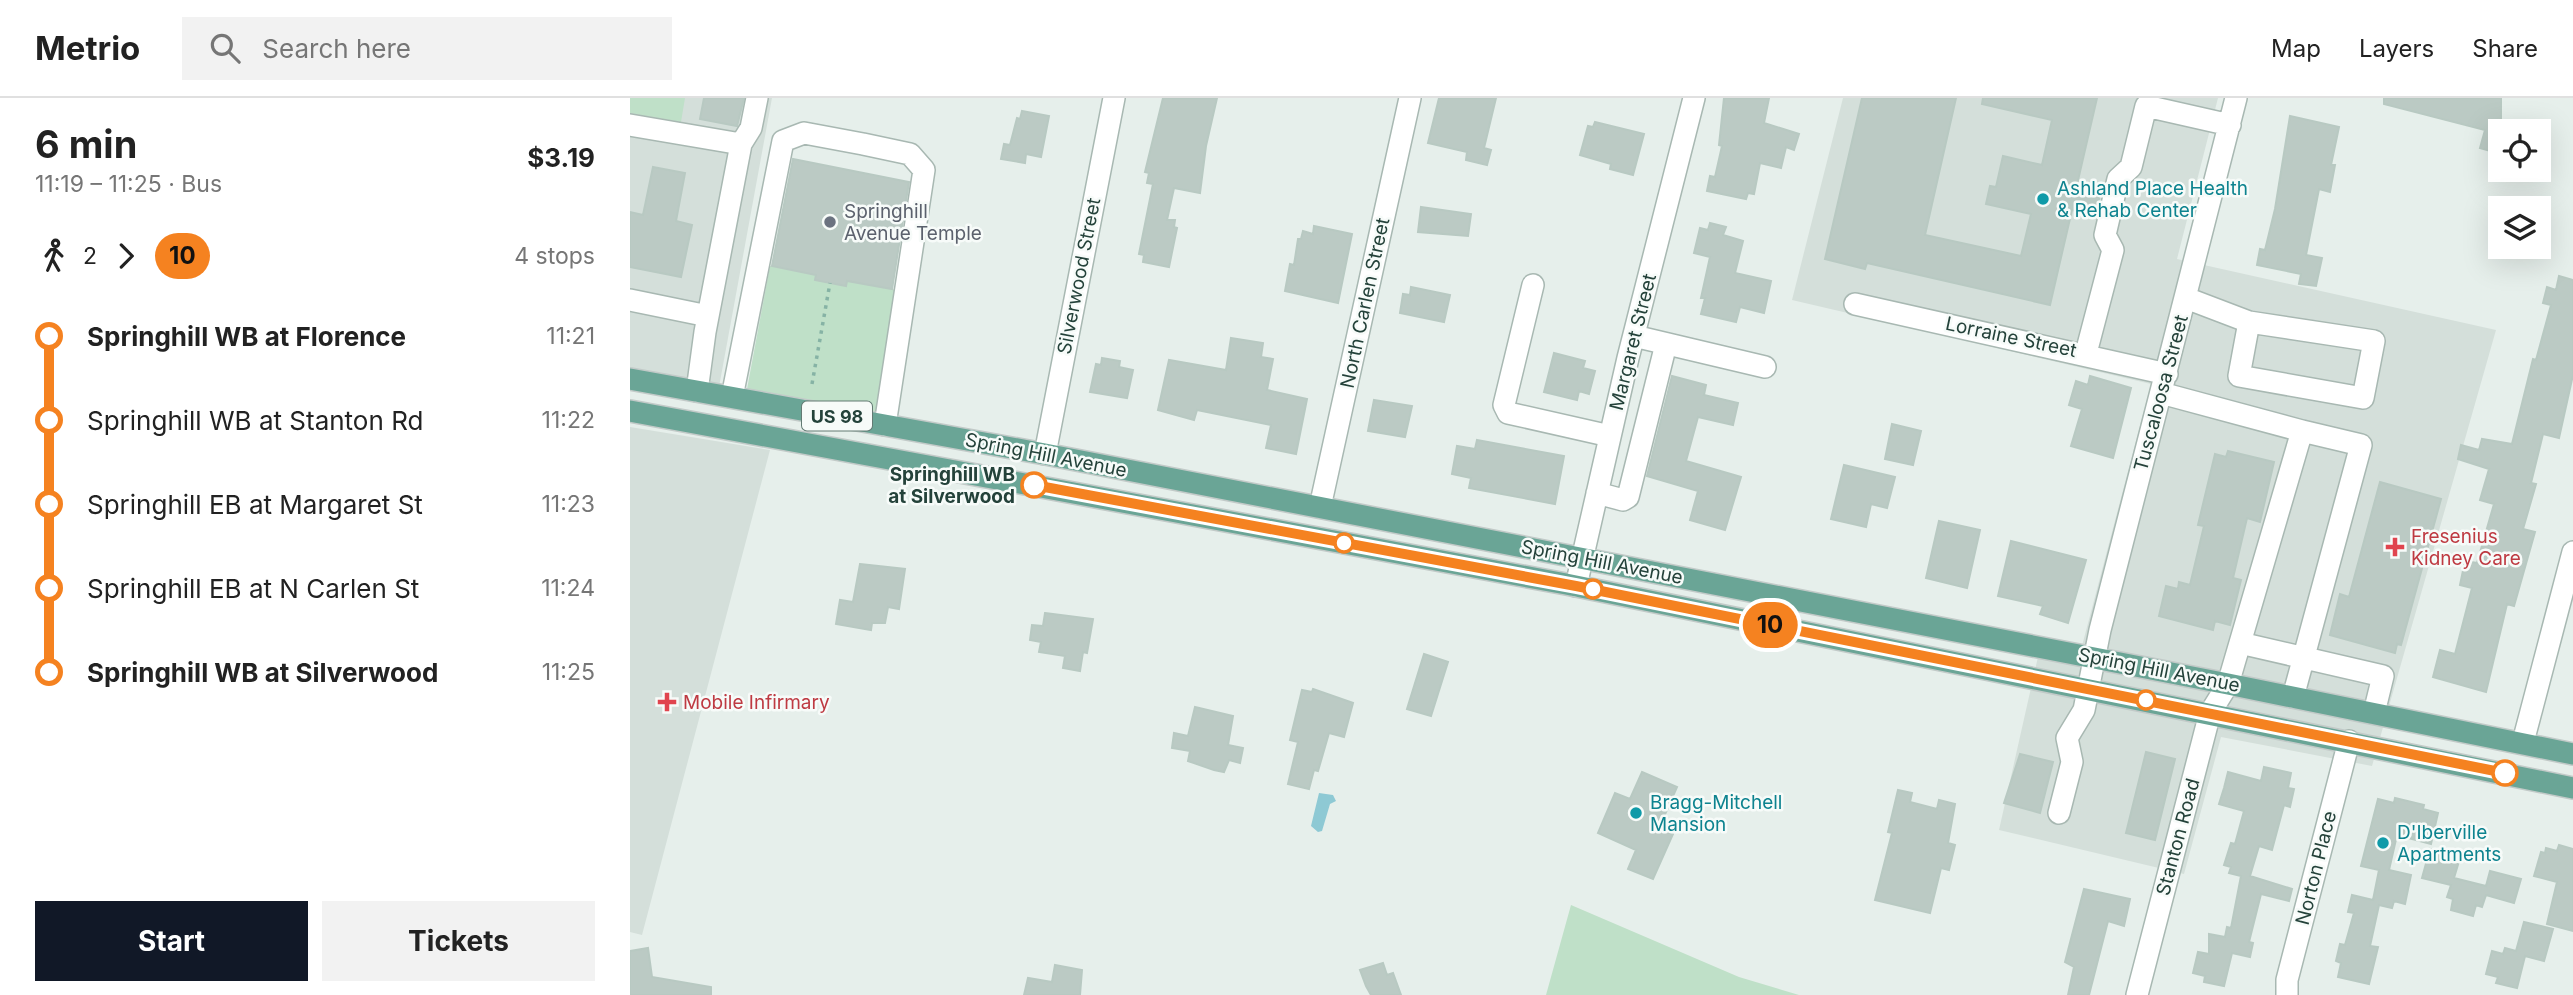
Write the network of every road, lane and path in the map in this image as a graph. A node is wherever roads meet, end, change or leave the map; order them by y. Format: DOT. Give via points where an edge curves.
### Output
graph roads {
  1 [pos="757,98"];
  2 [pos="1114,98"];
  3 [pos="1410,98"];
  4 [pos="1694,98"];
  5 [pos="2236,98"];
  6 [pos="2147,102"];
  7 [pos="630,124"];
  8 [pos="2230,125"];
  9 [pos="741,144"];
  10 [pos="830,283"];
  11 [pos="1533,285"];
  12 [pos="2186,298"];
  13 [pos="630,300"];
  14 [pos="1855,304"];
  15 [pos="2249,322"];
  16 [pos="706,324"];
  17 [pos="1634,336"];
  18 [pos="1666,344"];
  19 [pos="2086,353"];
  20 [pos="1765,367"];
  21 [pos="630,379"];
  22 [pos="2164,383"];
  23 [pos="811,384"];
  24 [pos="695,391"];
  25 [pos="732,397"];
  26 [pos="630,411"];
  27 [pos="1615,415"];
  28 [pos="687,422"];
  29 [pos="1646,422"];
  30 [pos="886,425"];
  31 [pos="2302,431"];
  32 [pos="1610,436"];
  33 [pos="1045,454"];
  34 [pos="1597,493"];
  35 [pos="1320,507"];
  36 [pos="2573,552"];
  37 [pos="1583,558"];
  38 [pos="1576,586"];
  39 [pos="2240,643"];
  40 [pos="2093,657"];
  41 [pos="2303,658"];
  42 [pos="2228,684"];
  43 [pos="2088,689"];
  44 [pos="2293,696"];
  45 [pos="2210,713"];
  46 [pos="2374,713"];
  47 [pos="2349,741"];
  48 [pos="2523,742"];
  49 [pos="2573,754"];
  50 [pos="2573,788"];
  51 [pos="2059,813"];
  52 [pos="2137,995"];
  53 [pos="2287,995"];
  1 -- 9 [label="street" via="751,128"];
  2 -- 33 [label="street, Silverwood Street"];
  3 -- 35 [label="street, North Carlen Street"];
  4 -- 17 [label="street, Margaret Street"];
  5 -- 8 [label="street, Tuscaloosa Street"];
  6 -- 8 [label="street"];
  6 -- 19 [label="street" via="2130,167 2118,179 2105,235 2113,250"];
  7 -- 9 [label="street"];
  8 -- 12 [label="street, Tuscaloosa Street"];
  9 -- 16 [label="street"];
  10 -- 23 [label="path"];
  11 -- 32 [label="street" via="1504,405 1508,413"];
  12 -- 15 [label="street"];
  12 -- 22 [label="street, Tuscaloosa Street"];
  13 -- 16 [label="street"];
  14 -- 19 [label="street, Lorraine Street"];
  15 -- 15 [label="street" via="2239,376 2362,398 2374,341"];
  16 -- 24 [label="street"];
  17 -- 18 [label="street"];
  17 -- 27 [label="street, Margaret Street"];
  18 -- 20 [label="street"];
  18 -- 29 [label="street"];
  19 -- 22 [label="street, Lorraine Street"];
  21 -- 24 [label="main road, Spring Hill Avenue / US 98"];
  22 -- 31 [label="street, Lorraine Street"];
  22 -- 40 [label="street, Tuscaloosa Street"];
  24 -- 25 [label="main road, Spring Hill Avenue / US 98"];
  24 -- 28 [label="street"];
  25 -- 30 [label="main road, Spring Hill Avenue / US 98"];
  25 -- 30 [label="street" via="783,141 804,132 910,154 924,170"];
  26 -- 28 [label="main road, Spring Hill Avenue / US 98"];
  27 -- 29 [label="street"];
  27 -- 32 [label="street, Margaret Street"];
  28 -- 38 [label="main road, Spring Hill Avenue / US 98"];
  29 -- 34 [label="street" via="1628,497"];
  30 -- 33 [label="main road, Spring Hill Avenue / US 98"];
  31 -- 39 [label="street, Stanton Road"];
  31 -- 41 [label="street, Lorraine Street" via="2361,445"];
  32 -- 34 [label="street, Margaret Street"];
  33 -- 35 [label="main road, Spring Hill Avenue / US 98"];
  34 -- 37 [label="street, Margaret Street"];
  35 -- 37 [label="main road, Spring Hill Avenue / US 98"];
  36 -- 48 [label="street"];
  37 -- 38 [label="street, Margaret Street"];
  37 -- 40 [label="main road, Spring Hill Avenue / US 98"];
  38 -- 43 [label="main road, Spring Hill Avenue / US 98"];
  39 -- 41 [label="street"];
  39 -- 42 [label="street, Stanton Road"];
  40 -- 42 [label="main road, Spring Hill Avenue / US 98"];
  40 -- 43 [label="street, Tuscaloosa Street"];
  41 -- 44 [label="street"];
  41 -- 46 [label="street" via="2383,676"];
  42 -- 44 [label="main road, Spring Hill Avenue / US 98"];
  42 -- 45 [label="street, Stanton Road"];
  43 -- 45 [label="main road, Spring Hill Avenue / US 98"];
  43 -- 51 [label="street, Tuscaloosa Street" via="2084,710 2067,738 2071,762"];
  44 -- 46 [label="main road, Spring Hill Avenue / US 98"];
  45 -- 47 [label="main road, Spring Hill Avenue / US 98"];
  45 -- 52 [label="street, Stanton Road"];
  46 -- 48 [label="main road, Spring Hill Avenue / US 98"];
  47 -- 50 [label="main road, Spring Hill Avenue / US 98"];
  47 -- 53 [label="street, Norton Place"];
  48 -- 49 [label="main road, Spring Hill Avenue / US 98"];
}
